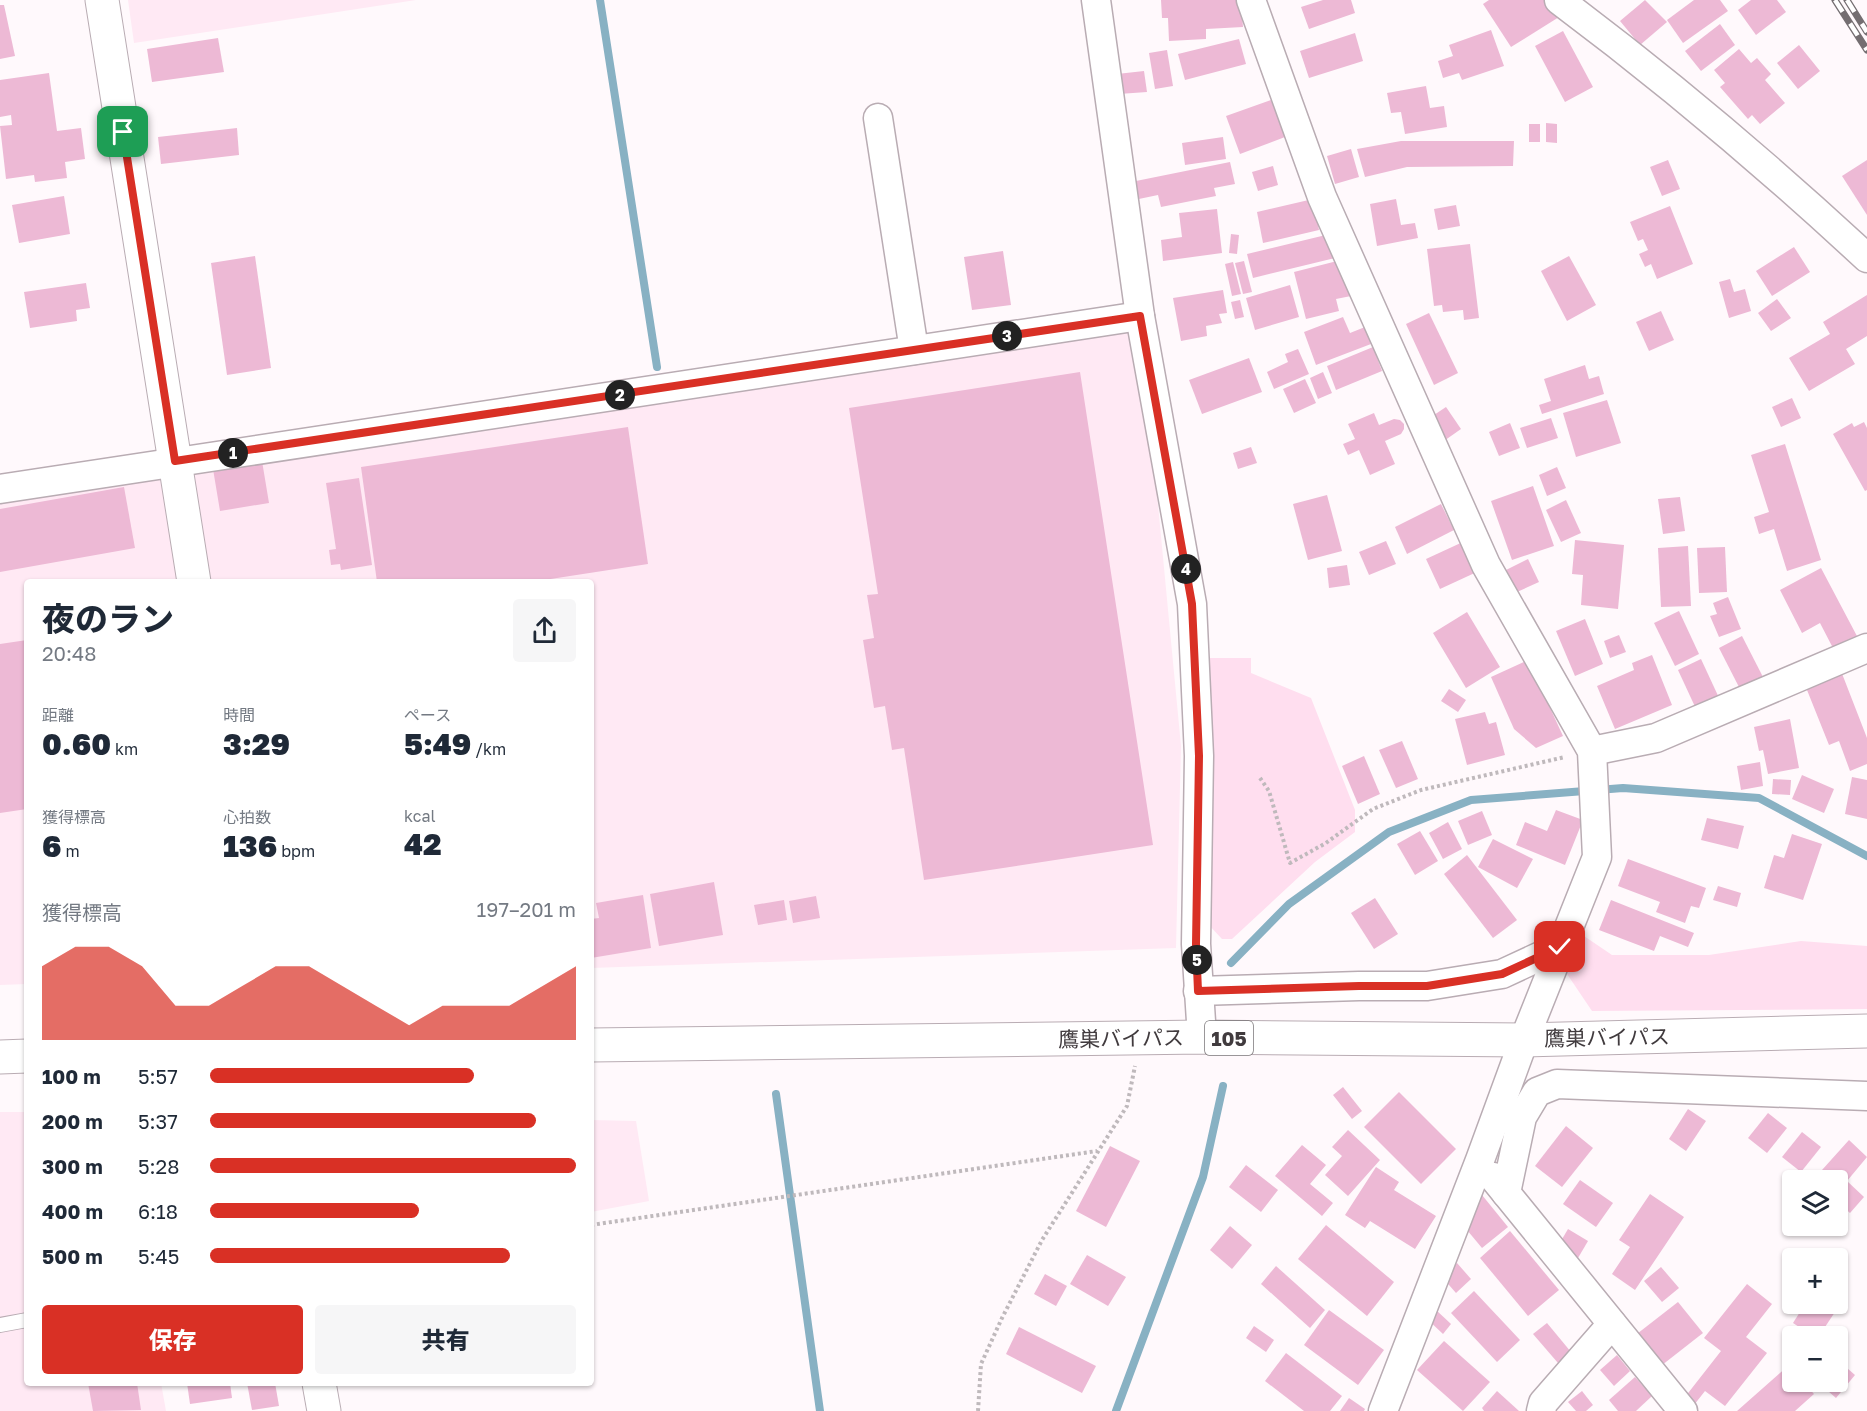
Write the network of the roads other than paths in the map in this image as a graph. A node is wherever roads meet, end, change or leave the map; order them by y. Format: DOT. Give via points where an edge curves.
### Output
graph roads {
  1 [pos="102,0"];
  2 [pos="1096,0"];
  3 [pos="1251,0"];
  4 [pos="1559,0"];
  5 [pos="878,118"];
  6 [pos="1867,258"];
  7 [pos="1140,316"];
  8 [pos="914,350"];
  9 [pos="175,461"];
  10 [pos="0,489"];
  11 [pos="194,579"];
  12 [pos="1867,648"];
  13 [pos="1592,751"];
  14 [pos="1560,947"];
  15 [pos="1198,991"];
  16 [pos="1867,1031"];
  17 [pos="1202,1037"];
  18 [pos="1524,1040"];
  19 [pos="594,1045"];
  20 [pos="24,1056"];
  21 [pos="0,1057"];
  22 [pos="1867,1096"];
  23 [pos="1480,1160"];
  24 [pos="1506,1193"];
  25 [pos="24,1321"];
  26 [pos="1612,1324"];
  27 [pos="0,1325"];
  28 [pos="320,1386"];
  29 [pos="324,1411"];
  30 [pos="1383,1411"];
  31 [pos="1541,1411"];
  32 [pos="1683,1411"];
  1 -- 9 [label="main road"];
  2 -- 7 [label="street"];
  3 -- 13 [label="street" via="1322,197 1429,441 1486,565"];
  4 -- 6 [label="street" via="1739,144"];
  5 -- 8 [label="street"];
  7 -- 8 [label="street"];
  7 -- 15 [label="street" via="1192,604 1199,756"];
  8 -- 9 [label="street"];
  9 -- 10 [label="street"];
  9 -- 11 [label="main road"];
  12 -- 13 [label="street" via="1656,738"];
  13 -- 14 [label="street" via="1597,857"];
  14 -- 15 [label="street" via="1502,974 1427,986"];
  14 -- 18 [label="street"];
  15 -- 17 [label="street"];
  16 -- 18 [label="main road, 鷹巣バイパス / 105"];
  17 -- 18 [label="main road, 鷹巣バイパス / 105"];
  17 -- 19 [label="main road, 鷹巣バイパス / 105"];
  18 -- 23 [label="street"];
  20 -- 21 [label="main road"];
  22 -- 24 [label="street" via="1557,1084 1537,1092 1522,1117"];
  23 -- 24 [label="street"];
  23 -- 30 [label="street"];
  24 -- 26 [label="street"];
  25 -- 27 [label="lane"];
  26 -- 31 [label="street" via="1543,1403"];
  26 -- 32 [label="street"];
  28 -- 29 [label="main road"];
}
